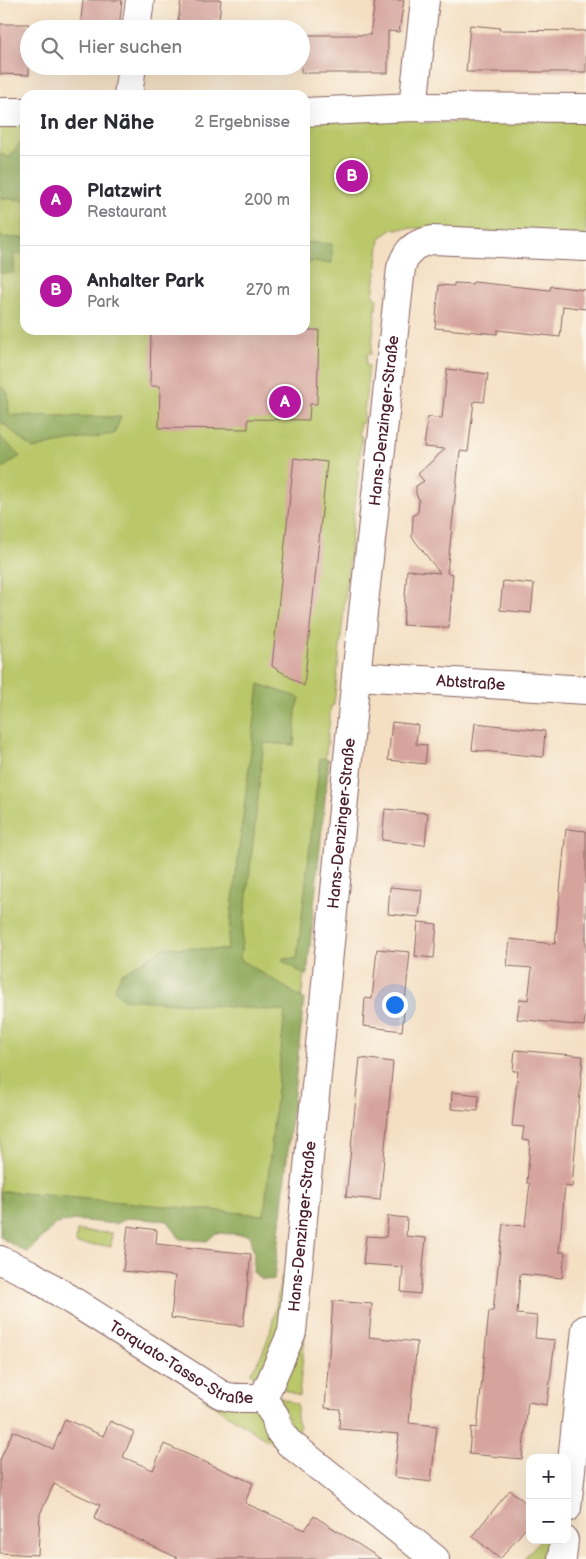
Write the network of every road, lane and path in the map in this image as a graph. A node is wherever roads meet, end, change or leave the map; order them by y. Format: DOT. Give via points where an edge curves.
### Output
graph roads {
  1 [pos="140,0"];
  2 [pos="425,0"];
  3 [pos="137,20"];
  4 [pos="131,75"];
  5 [pos="129,90"];
  6 [pos="413,107"];
  7 [pos="586,108"];
  8 [pos="0,112"];
  9 [pos="20,112"];
  10 [pos="310,112"];
  11 [pos="586,246"];
  12 [pos="356,676"];
  13 [pos="586,690"];
  14 [pos="0,1260"];
  15 [pos="585,1346"];
  16 [pos="263,1399"];
  17 [pos="568,1499"];
  18 [pos="564,1544"];
  19 [pos="435,1559"];
  20 [pos="562,1559"];
  1 -- 3 [label="street"];
  2 -- 6 [label="street"];
  4 -- 5 [label="street"];
  6 -- 7 [label="street"];
  6 -- 10 [label="street"];
  8 -- 9 [label="street"];
  11 -- 12 [label="street, Hans-Denzinger-Straße" via="432,240 412,246 405,254 398,286"];
  12 -- 13 [label="street, Abtstraße"];
  12 -- 16 [label="street, Hans-Denzinger-Straße" via="292,1332"];
  14 -- 16 [label="street, Torquato-Tasso-Straße" via="30,1274 229,1399"];
  15 -- 17 [label="street"];
  16 -- 19 [label="street, Torquato-Tasso-Straße" via="288,1442"];
  18 -- 20 [label="street"];
}
